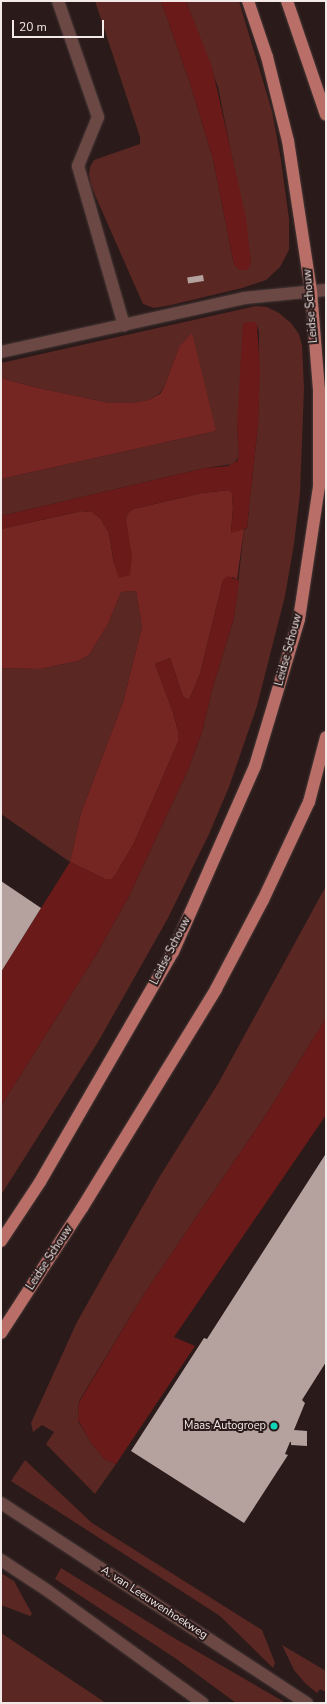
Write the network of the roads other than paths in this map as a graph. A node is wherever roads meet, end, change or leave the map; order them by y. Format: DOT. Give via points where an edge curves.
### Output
graph roads {
  1 [pos="58,1"];
  2 [pos="248,1"];
  3 [pos="287,1"];
  4 [pos="326,115"];
  5 [pos="326,290"];
  6 [pos="311,291"];
  7 [pos="124,324"];
  8 [pos="1,352"];
  9 [pos="326,737"];
  10 [pos="1,1240"];
  11 [pos="1,1333"];
  12 [pos="1,1503"];
  13 [pos="1,1560"];
  14 [pos="203,1703"];
  15 [pos="307,1703"];
  1 -- 7 [label="street" via="98,117 78,166"];
  2 -- 6 [label="main road, Leidse Schouw" via="267,57 288,141"];
  3 -- 4 [label="main road"];
  5 -- 6 [label="street"];
  6 -- 7 [label="street" via="244,298"];
  6 -- 10 [label="main road, Leidse Schouw" via="319,390 319,486 299,619 255,766 173,952 40,1182"];
  7 -- 8 [label="street"];
  9 -- 11 [label="main road, Leidse Schouw" via="309,802 263,900 216,989 82,1208"];
  12 -- 15 [label="street, A. van Leeuwenhoekweg"];
  13 -- 14 [label="street"];
}
